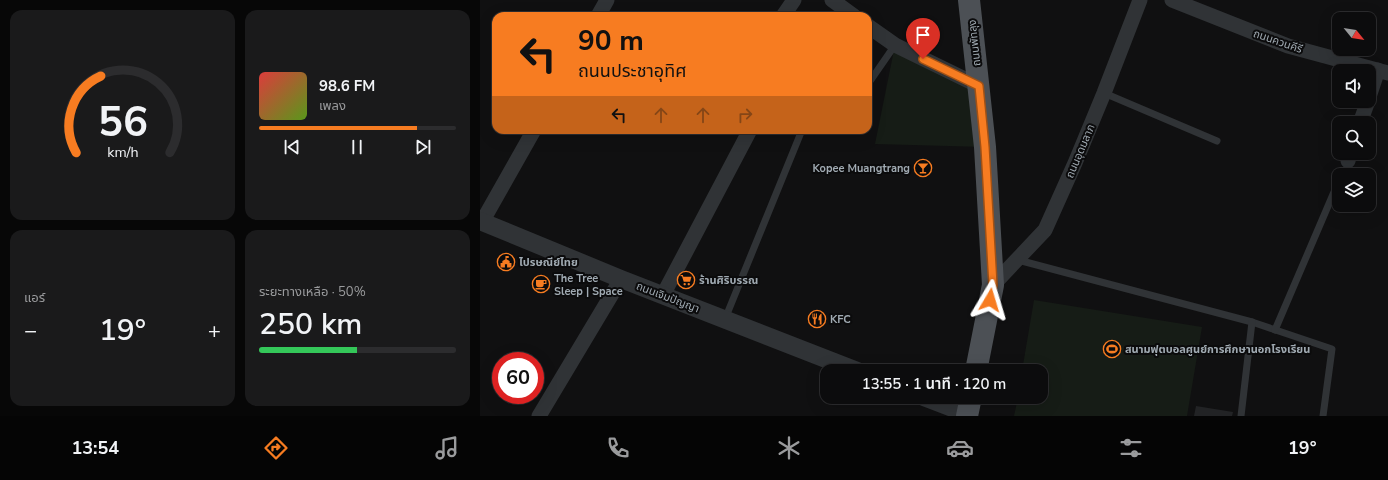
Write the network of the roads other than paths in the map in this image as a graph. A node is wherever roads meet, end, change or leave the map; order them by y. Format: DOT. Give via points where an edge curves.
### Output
graph roads {
  1 [pos="607,0"];
  2 [pos="794,0"];
  3 [pos="832,0"];
  4 [pos="969,0"];
  5 [pos="1140,0"];
  6 [pos="1172,0"];
  7 [pos="600,12"];
  8 [pos="786,12"];
  9 [pos="848,12"];
  10 [pos="872,29"];
  11 [pos="895,45"];
  12 [pos="1383,71"];
  13 [pos="872,78"];
  14 [pos="1376,84"];
  15 [pos="979,86"];
  16 [pos="1104,93"];
  17 [pos="532,134"];
  18 [pos="748,134"];
  19 [pos="800,134"];
  20 [pos="1217,141"];
  21 [pos="1332,197"];
  22 [pos="481,221"];
  23 [pos="1018,260"];
  24 [pos="621,279"];
  25 [pos="993,285"];
  26 [pos="663,295"];
  27 [pos="725,320"];
  28 [pos="1252,322"];
  29 [pos="1275,330"];
  30 [pos="839,364"];
  31 [pos="977,364"];
  32 [pos="946,404"];
  33 [pos="969,411"];
  34 [pos="539,416"];
  35 [pos="1241,416"];
  36 [pos="1323,416"];
  1 -- 7 [label="street"];
  2 -- 8 [label="street"];
  3 -- 9 [label="street"];
  4 -- 15 [label="main road, ถนนพัทลุง"];
  5 -- 16 [label="street, ถนนอุดมลาภ"];
  6 -- 12 [label="street, ถนนควนคีรี" via="1288,46"];
  10 -- 11 [label="street"];
  11 -- 13 [label="lane"];
  11 -- 15 [label="street"];
  12 -- 14 [label="street"];
  15 -- 25 [label="main road, ถนนพัทลุง"];
  16 -- 20 [label="lane"];
  16 -- 23 [label="street, ถนนอุดมลาภ" via="1045,230"];
  17 -- 22 [label="street"];
  18 -- 26 [label="street"];
  19 -- 27 [label="lane"];
  21 -- 29 [label="lane"];
  22 -- 24 [label="street, ถนนเจิมปัญญา"];
  23 -- 25 [label="street, ถนนอุดมลาภ"];
  23 -- 28 [label="lane"];
  24 -- 26 [label="street, ถนนเจิมปัญญา"];
  24 -- 34 [label="street"];
  25 -- 31 [label="main road, ถนนพัทลุง"];
  26 -- 27 [label="street, ถนนเจิมปัญญา"];
  27 -- 30 [label="street, ถนนเจิมปัญญา"];
  28 -- 29 [label="lane"];
  28 -- 35 [label="lane"];
  29 -- 36 [label="lane" via="1332,350"];
  32 -- 33 [label="street"];
}
